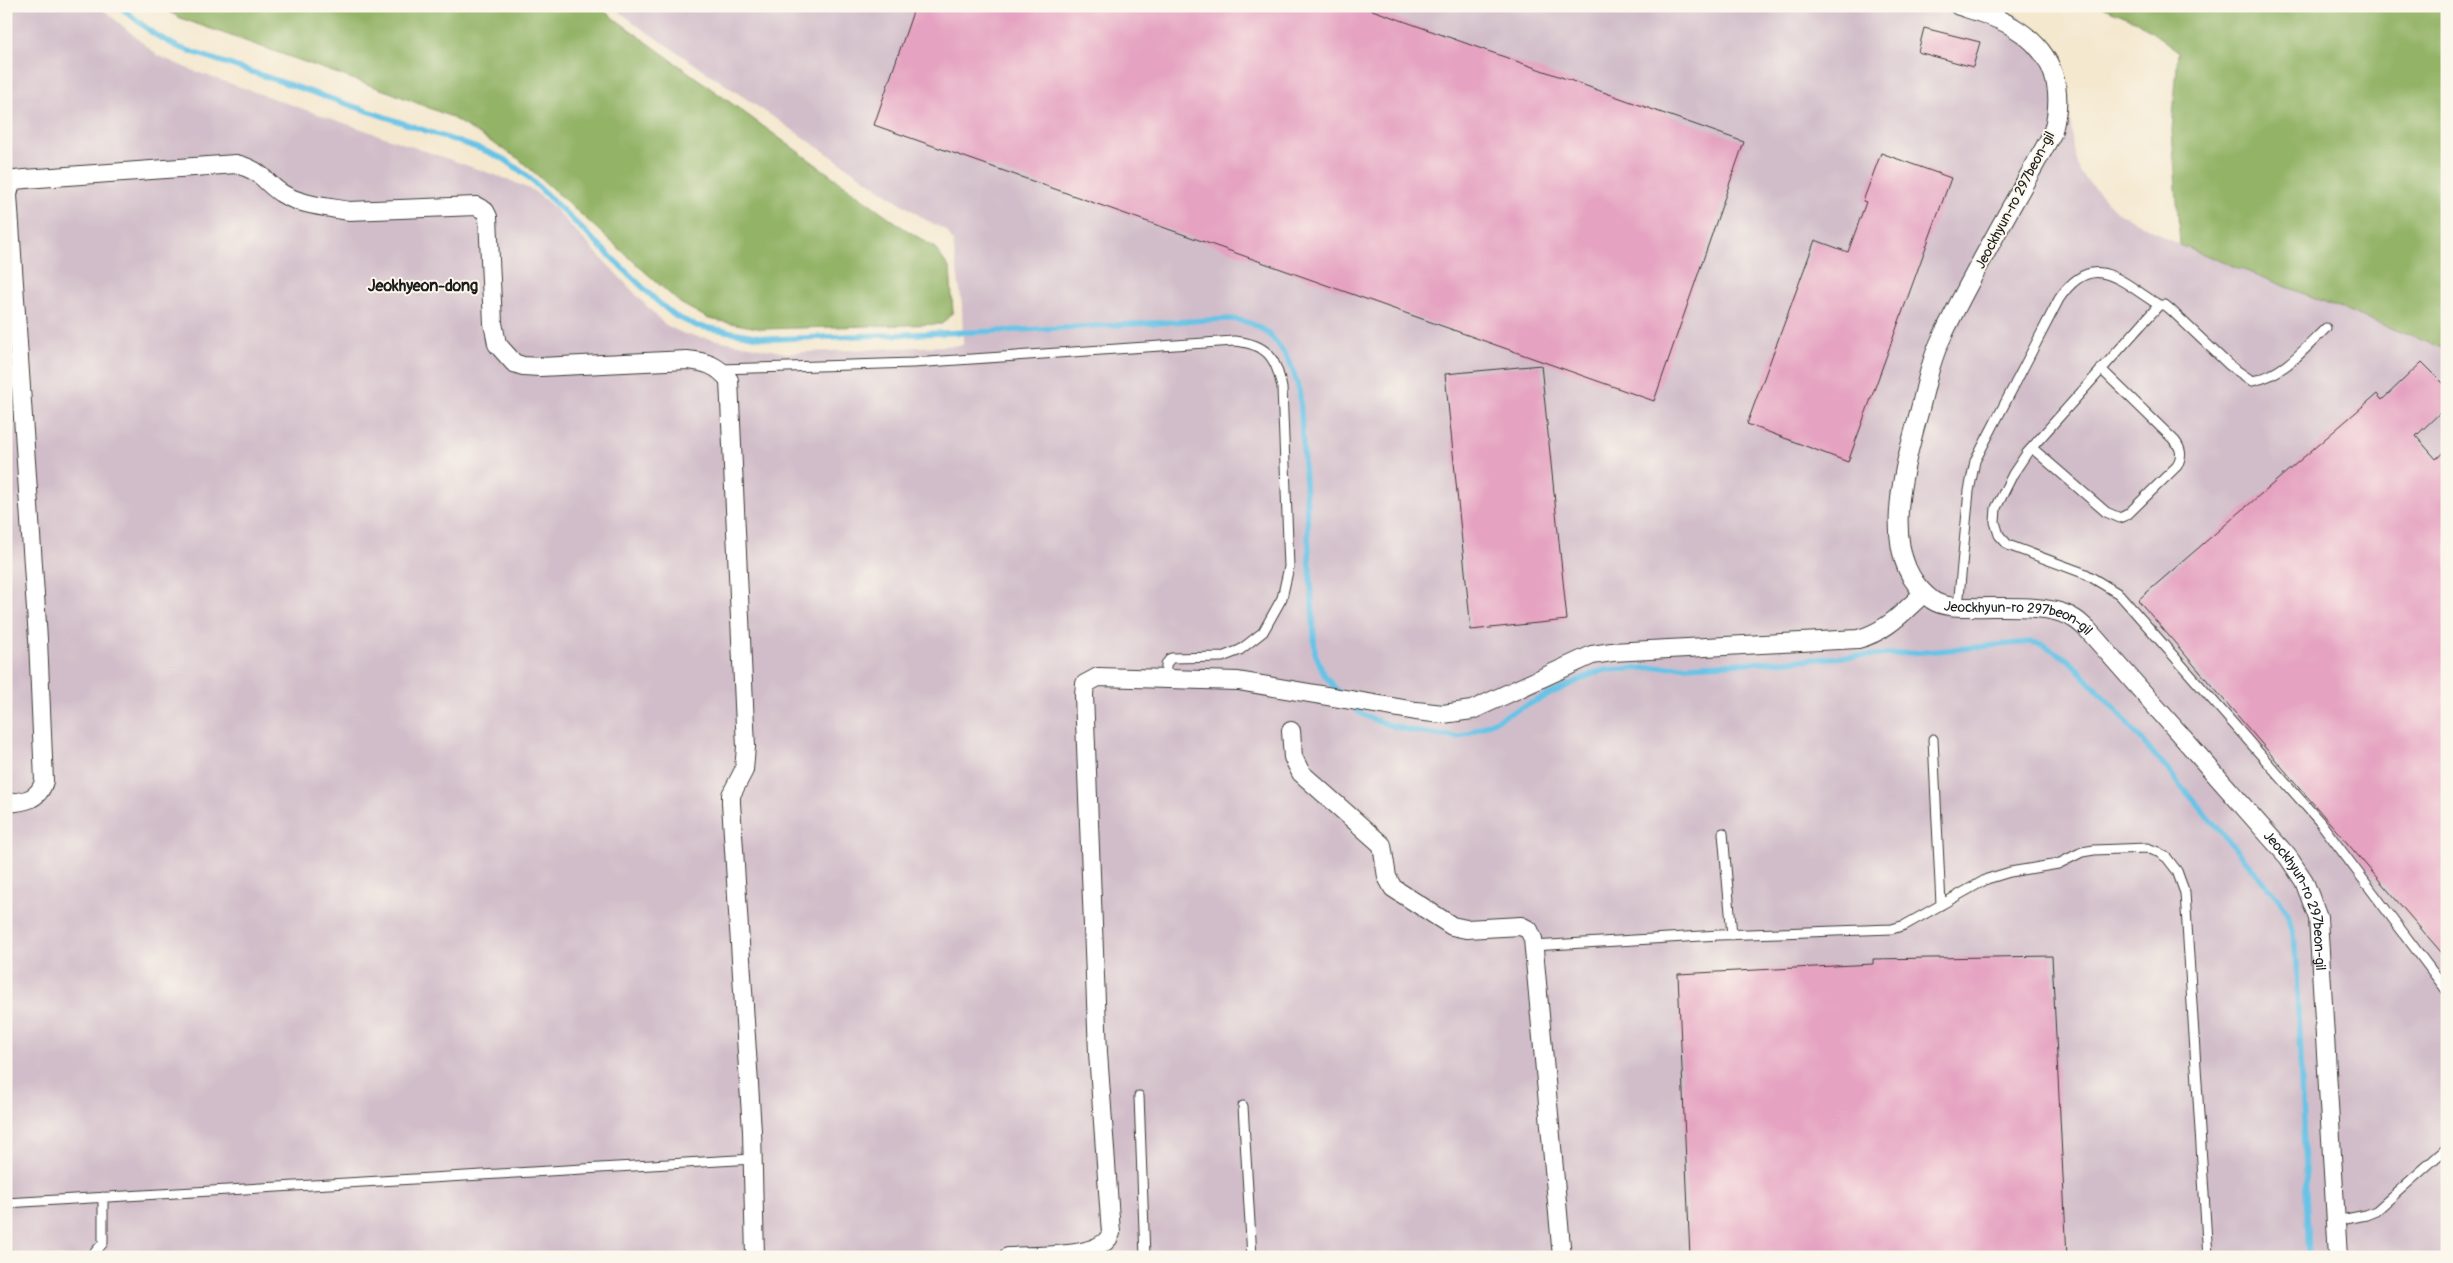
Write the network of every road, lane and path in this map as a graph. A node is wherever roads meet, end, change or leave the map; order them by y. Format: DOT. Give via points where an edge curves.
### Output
graph roads {
  1 [pos="1959,6"];
  2 [pos="6,163"];
  3 [pos="10,186"];
  4 [pos="8,217"];
  5 [pos="2159,306"];
  6 [pos="2326,328"];
  7 [pos="720,369"];
  8 [pos="2101,370"];
  9 [pos="2032,448"];
  10 [pos="1924,593"];
  11 [pos="1958,607"];
  12 [pos="1166,679"];
  13 [pos="1291,731"];
  14 [pos="1933,739"];
  15 [pos="6,803"];
  16 [pos="1723,833"];
  17 [pos="1941,905"];
  18 [pos="1732,935"];
  19 [pos="1533,946"];
  20 [pos="2447,991"];
  21 [pos="1139,1096"];
  22 [pos="1244,1106"];
  23 [pos="2447,1148"];
  24 [pos="753,1159"];
  25 [pos="103,1197"];
  26 [pos="6,1203"];
  27 [pos="2336,1221"];
  28 [pos="91,1257"];
  29 [pos="755,1257"];
  30 [pos="1008,1257"];
  31 [pos="1144,1257"];
  32 [pos="1252,1257"];
  33 [pos="1562,1257"];
  34 [pos="2208,1257"];
  35 [pos="2338,1257"];
  1 -- 10 [label="street, Jeockhyun-ro 297beon-gil" via="2014,27 2034,43 2050,65 2058,88 2058,114 2052,134 1935,355 1908,452 1899,498 1899,534 1904,563"];
  2 -- 3 [label="lane"];
  3 -- 4 [label="street"];
  3 -- 7 [label="street" via="15,180 25,179 236,164 260,173 289,196 328,208 348,211 476,206 488,217 493,323 497,344 514,363 540,367 687,360 706,362"];
  4 -- 15 [label="street" via="38,639 44,781 42,791 35,796 23,802"];
  5 -- 6 [label="lane" via="2165,305 2172,310 2229,365 2252,381 2280,371"];
  5 -- 8 [label="lane"];
  5 -- 11 [label="lane" via="2107,273 2079,276 2069,284 1976,461 1969,490"];
  7 -- 12 [label="lane" via="913,363 1234,341 1260,346 1271,355 1282,388 1288,582 1272,618 1254,641 1222,657 1171,658 1166,664"];
  7 -- 24 [label="street" via="729,380 730,391 746,737 744,770 731,795 731,803"];
  8 -- 9 [label="lane"];
  8 -- 9 [label="lane" via="2175,441 2181,458 2177,466 2120,518 2106,512"];
  9 -- 20 [label="lane" via="2012,474 1996,508 1995,522 1999,535 2008,545 2086,574 2119,594 2320,822"];
  10 -- 11 [label="street, Jeockhyun-ro 297beon-gil" via="1934,601"];
  10 -- 12 [label="street" via="1885,629 1858,639 1612,652 1577,660 1472,710 1457,714 1247,682"];
  11 -- 27 [label="street, Jeockhyun-ro 297beon-gil" via="2049,610 2072,617 2088,630 2282,850 2304,881 2318,918"];
  12 -- 30 [label="street" via="1098,677 1086,684 1084,696 1098,1043 1111,1233 1102,1246 1080,1253"];
  13 -- 19 [label="street" via="1293,758 1301,773 1382,845 1387,877 1400,894 1452,926 1466,929 1521,926 1529,930"];
  14 -- 17 [label="lane"];
  16 -- 18 [label="lane"];
  17 -- 18 [label="lane" via="1892,929"];
  17 -- 34 [label="lane" via="1987,879 2058,864 2094,850 2147,848 2167,858 2178,871 2185,893"];
  18 -- 19 [label="lane"];
  19 -- 33 [label="street"];
  21 -- 31 [label="lane"];
  22 -- 32 [label="lane"];
  23 -- 27 [label="lane" via="2376,1211"];
  24 -- 25 [label="lane"];
  24 -- 29 [label="street"];
  25 -- 26 [label="lane"];
  25 -- 28 [label="lane" via="103,1243"];
  27 -- 35 [label="street, Jeockhyun-ro 297beon-gil"];
}
